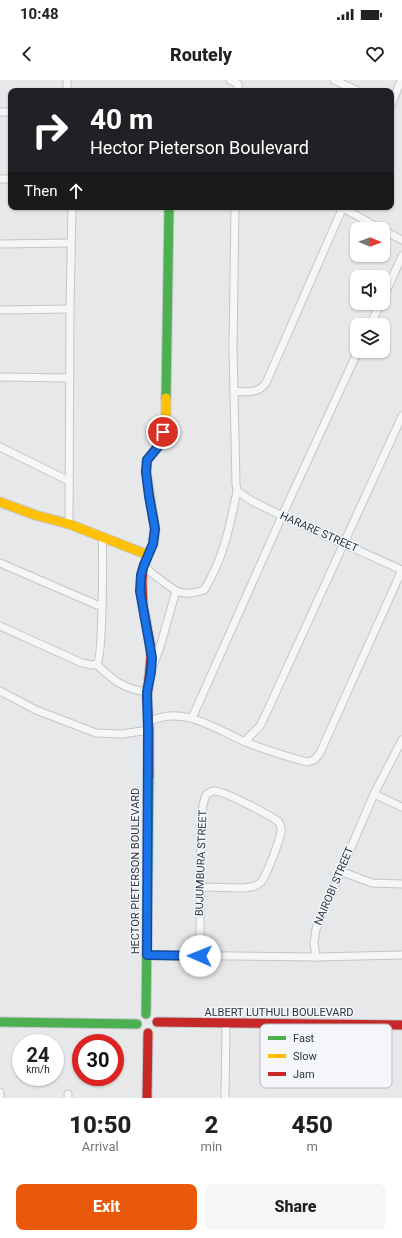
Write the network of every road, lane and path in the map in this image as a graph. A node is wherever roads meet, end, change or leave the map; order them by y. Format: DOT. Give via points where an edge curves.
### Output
graph roads {
  1 [pos="230,80"];
  2 [pos="334,80"];
  3 [pos="401,80"];
  4 [pos="238,85"];
  5 [pos="351,88"];
  6 [pos="394,98"];
  7 [pos="72,210"];
  8 [pos="169,210"];
  9 [pos="235,210"];
  10 [pos="341,210"];
  11 [pos="347,210"];
  12 [pos="368,222"];
  13 [pos="390,234"];
  14 [pos="402,240"];
  15 [pos="71,243"];
  16 [pos="0,244"];
  17 [pos="402,256"];
  18 [pos="390,283"];
  19 [pos="70,309"];
  20 [pos="0,310"];
  21 [pos="355,358"];
  22 [pos="0,378"];
  23 [pos="69,378"];
  24 [pos="234,391"];
  25 [pos="402,416"];
  26 [pos="0,447"];
  27 [pos="69,482"];
  28 [pos="237,491"];
  29 [pos="0,502"];
  30 [pos="282,516"];
  31 [pos="68,524"];
  32 [pos="102,538"];
  33 [pos="344,544"];
  34 [pos="148,555"];
  35 [pos="0,563"];
  36 [pos="144,565"];
  37 [pos="402,570"];
  38 [pos="176,591"];
  39 [pos="102,607"];
  40 [pos="0,626"];
  41 [pos="96,664"];
  42 [pos="151,672"];
  43 [pos="0,691"];
  44 [pos="147,692"];
  45 [pos="192,718"];
  46 [pos="148,726"];
  47 [pos="402,740"];
  48 [pos="245,741"];
  49 [pos="374,794"];
  50 [pos="402,807"];
  51 [pos="340,871"];
  52 [pos="402,884"];
  53 [pos="200,887"];
  54 [pos="147,955"];
  55 [pos="402,955"];
  56 [pos="200,956"];
  57 [pos="316,957"];
  58 [pos="146,1014"];
  59 [pos="0,1022"];
  60 [pos="156,1022"];
  61 [pos="138,1024"];
  62 [pos="226,1024"];
  63 [pos="260,1024"];
  64 [pos="392,1025"];
  65 [pos="402,1025"];
  66 [pos="148,1033"];
  67 [pos="0,1092"];
  68 [pos="0,1098"];
  69 [pos="148,1098"];
  70 [pos="224,1098"];
  1 -- 4 [label="street"];
  2 -- 5 [label="street"];
  3 -- 6 [label="street"];
  7 -- 15 [label="street"];
  8 -- 34 [label="street, HECTOR PIETERSON BOULEVARD" via="166,414 161,443 147,460 146,472 155,529"];
  9 -- 24 [label="street"];
  10 -- 24 [label="street" via="266,383 263,388 253,392"];
  11 -- 12 [label="street"];
  13 -- 14 [label="street"];
  15 -- 16 [label="street"];
  15 -- 19 [label="street"];
  17 -- 18 [label="street"];
  19 -- 20 [label="street"];
  19 -- 23 [label="street"];
  21 -- 30 [label="street"];
  22 -- 23 [label="street"];
  23 -- 27 [label="street"];
  24 -- 28 [label="street"];
  25 -- 33 [label="street"];
  26 -- 27 [label="street"];
  27 -- 31 [label="street"];
  28 -- 30 [label="street, HARARE STREET"];
  28 -- 38 [label="street" via="220,562 211,580 204,590 194,594"];
  29 -- 31 [label="street"];
  30 -- 33 [label="street, HARARE STREET"];
  30 -- 45 [label="street"];
  31 -- 32 [label="street"];
  32 -- 34 [label="street"];
  32 -- 39 [label="street"];
  33 -- 37 [label="street, HARARE STREET"];
  33 -- 48 [label="street" via="260,726"];
  34 -- 36 [label="street, HECTOR PIETERSON BOULEVARD"];
  35 -- 39 [label="street"];
  36 -- 38 [label="street"];
  36 -- 42 [label="street, HECTOR PIETERSON BOULEVARD" via="140,591 150,646"];
  37 -- 48 [label="street" via="317,758 306,762"];
  38 -- 42 [label="street"];
  39 -- 41 [label="street" via="100,658"];
  40 -- 41 [label="street" via="82,663"];
  41 -- 44 [label="street" via="118,684 134,691"];
  42 -- 44 [label="street, HECTOR PIETERSON BOULEVARD"];
  43 -- 46 [label="street" via="36,710 96,733 122,734"];
  44 -- 46 [label="street, HECTOR PIETERSON BOULEVARD"];
  45 -- 46 [label="street" via="162,716"];
  45 -- 48 [label="street"];
  46 -- 54 [label="street, HECTOR PIETERSON BOULEVARD"];
  47 -- 49 [label="street, NAIROBI STREET"];
  49 -- 50 [label="street"];
  49 -- 51 [label="street, NAIROBI STREET"];
  51 -- 52 [label="street" via="372,883"];
  51 -- 57 [label="street, NAIROBI STREET" via="316,929"];
  53 -- 53 [label="street, BUJUMBURA STREET" via="244,888 257,885 264,876 279,839 281,826 278,821 215,791 206,796"];
  53 -- 56 [label="street, BUJUMBURA STREET"];
  54 -- 56 [label="street"];
  54 -- 58 [label="street, HECTOR PIETERSON BOULEVARD"];
  55 -- 57 [label="street"];
  56 -- 57 [label="street"];
  58 -- 60 [label="street" via="153,1016"];
  58 -- 61 [label="street" via="140,1017"];
  59 -- 61 [label="street"];
  60 -- 62 [label="street, ALBERT LUTHULI BOULEVARD"];
  60 -- 66 [label="street" via="154,1030"];
  61 -- 66 [label="street" via="141,1030"];
  62 -- 63 [label="street, ALBERT LUTHULI BOULEVARD"];
  62 -- 70 [label="street"];
  64 -- 65 [label="street, ALBERT LUTHULI BOULEVARD"];
  66 -- 69 [label="street"];
  67 -- 68 [label="street"];
}
